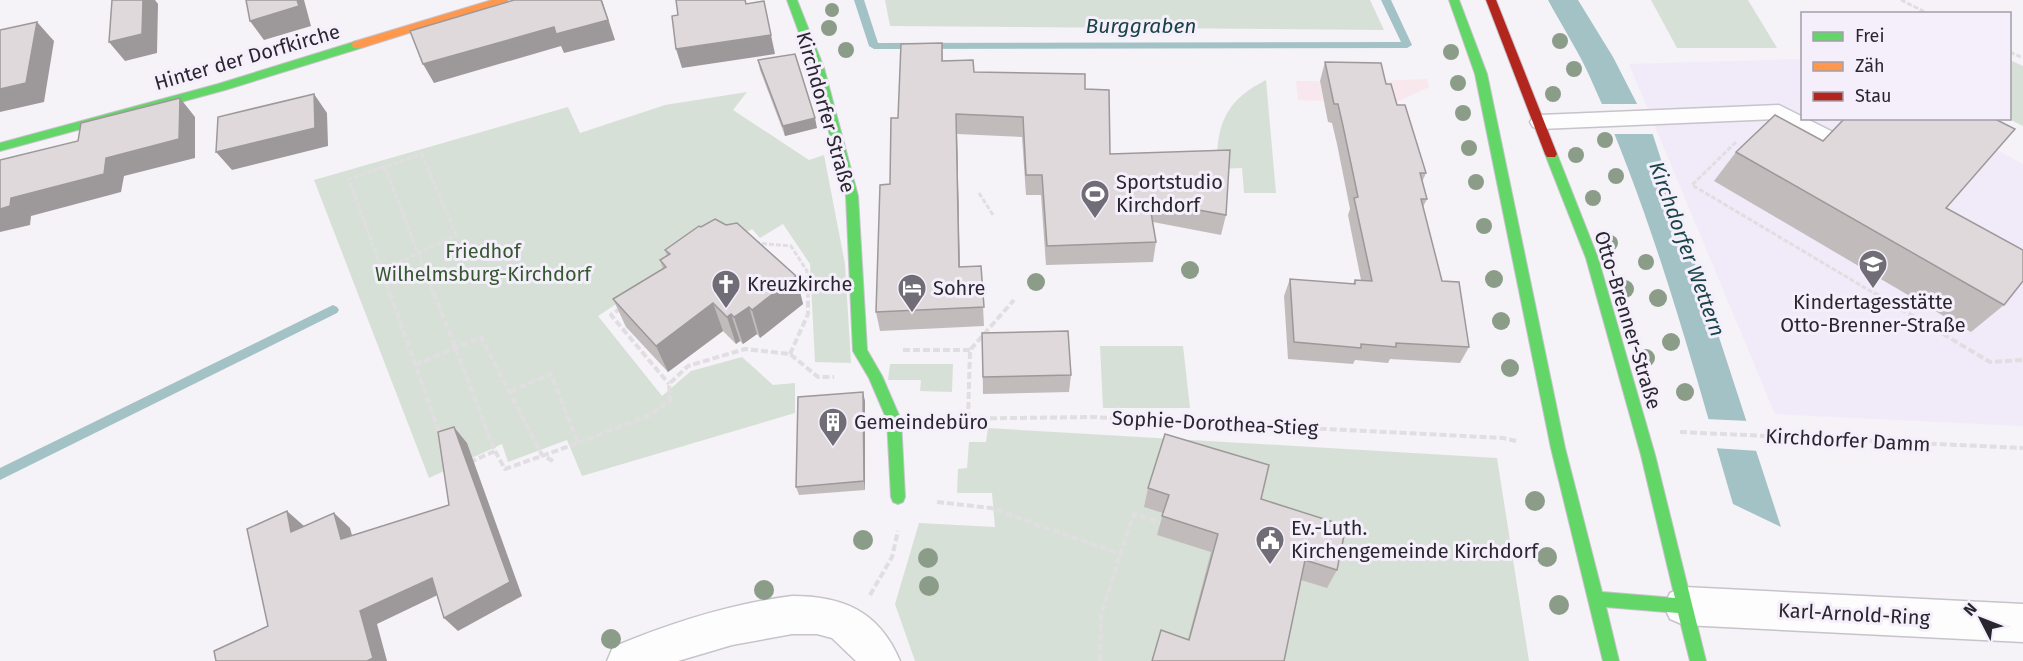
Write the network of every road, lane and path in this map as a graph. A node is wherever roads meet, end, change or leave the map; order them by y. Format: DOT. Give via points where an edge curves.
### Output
graph roads {
  1 [pos="503,0"];
  2 [pos="792,0"];
  3 [pos="1454,0"];
  4 [pos="1491,0"];
  5 [pos="1901,0"];
  6 [pos="1925,12"];
  7 [pos="1735,115"];
  8 [pos="1540,123"];
  9 [pos="1830,139"];
  10 [pos="0,147"];
  11 [pos="385,167"];
  12 [pos="979,193"];
  13 [pos="993,216"];
  14 [pos="752,243"];
  15 [pos="417,254"];
  16 [pos="382,271"];
  17 [pos="1014,300"];
  18 [pos="631,302"];
  19 [pos="455,349"];
  20 [pos="970,350"];
  21 [pos="860,351"];
  22 [pos="790,354"];
  23 [pos="2023,360"];
  24 [pos="416,365"];
  25 [pos="875,376"];
  26 [pos="669,384"];
  27 [pos="509,392"];
  28 [pos="968,419"];
  29 [pos="894,420"];
  30 [pos="1673,431"];
  31 [pos="442,438"];
  32 [pos="578,442"];
  33 [pos="1524,443"];
  34 [pos="2023,448"];
  35 [pos="495,451"];
  36 [pos="542,455"];
  37 [pos="553,461"];
  38 [pos="464,465"];
  39 [pos="898,497"];
  40 [pos="1162,523"];
  41 [pos="1120,554"];
  42 [pos="1597,599"];
  43 [pos="1684,606"];
  44 [pos="2023,623"];
  45 [pos="850,626"];
  46 [pos="627,661"];
  47 [pos="880,661"];
  48 [pos="1100,661"];
  49 [pos="1611,661"];
  50 [pos="1698,661"];
  1 -- 10 [label="main road, Hinter der Dorfkirche" via="221,87"];
  2 -- 21 [label="main road, Kirchdorfer Straße" via="818,68 852,196"];
  3 -- 42 [label="main road" via="1481,74 1558,447"];
  4 -- 8 [label="main road, Otto-Brenner-Straße"];
  5 -- 6 [label="path"];
  7 -- 8 [label="lane"];
  7 -- 9 [label="lane" via="1779,112"];
  7 -- 23 [label="path" via="1743,135 1692,185 1990,362"];
  8 -- 43 [label="main road, Otto-Brenner-Straße" via="1592,258 1648,455"];
  11 -- 15 [label="path"];
  11 -- 15 [label="path" via="422,154 456,235"];
  11 -- 16 [label="path" via="349,179"];
  12 -- 13 [label="path"];
  14 -- 22 [label="path" via="791,246 807,271 808,314"];
  15 -- 16 [label="path"];
  15 -- 19 [label="path"];
  16 -- 24 [label="path"];
  17 -- 20 [label="path"];
  18 -- 26 [label="path" via="611,315"];
  19 -- 24 [label="path"];
  19 -- 27 [label="path" via="481,337"];
  19 -- 35 [label="path"];
  20 -- 21 [label="path"];
  20 -- 28 [label="path"];
  21 -- 25 [label="main road, Kirchdorfer Straße"];
  22 -- 25 [label="path" via="818,377"];
  22 -- 26 [label="path" via="745,349 688,366"];
  24 -- 31 [label="path"];
  25 -- 29 [label="main road, Kirchdorfer Straße"];
  26 -- 32 [label="path" via="670,400 650,415"];
  27 -- 32 [label="path" via="551,374"];
  27 -- 36 [label="path"];
  28 -- 29 [label="path, Sophie-Dorothea-Stieg"];
  28 -- 33 [label="path, Sophie-Dorothea-Stieg" via="1092,417 1503,438"];
  29 -- 39 [label="main road, Kirchdorfer Straße"];
  30 -- 34 [label="path, Kirchdorfer Damm"];
  32 -- 36 [label="path"];
  35 -- 36 [label="path" via="505,469"];
  35 -- 38 [label="path"];
  36 -- 37 [label="path"];
  39 -- 41 [label="path" via="991,508"];
  39 -- 45 [label="path" via="897,543 889,564"];
  40 -- 41 [label="path" via="1134,514"];
  41 -- 48 [label="path" via="1101,616"];
  42 -- 43 [label="main road"];
  42 -- 49 [label="main road"];
  43 -- 44 [label="street, Karl-Arnold-Ring"];
  43 -- 50 [label="main road, Otto-Brenner-Straße"];
  45 -- 46 [label="street" via="818,615 748,622 659,647"];
  45 -- 47 [label="street" via="863,636"];
}
